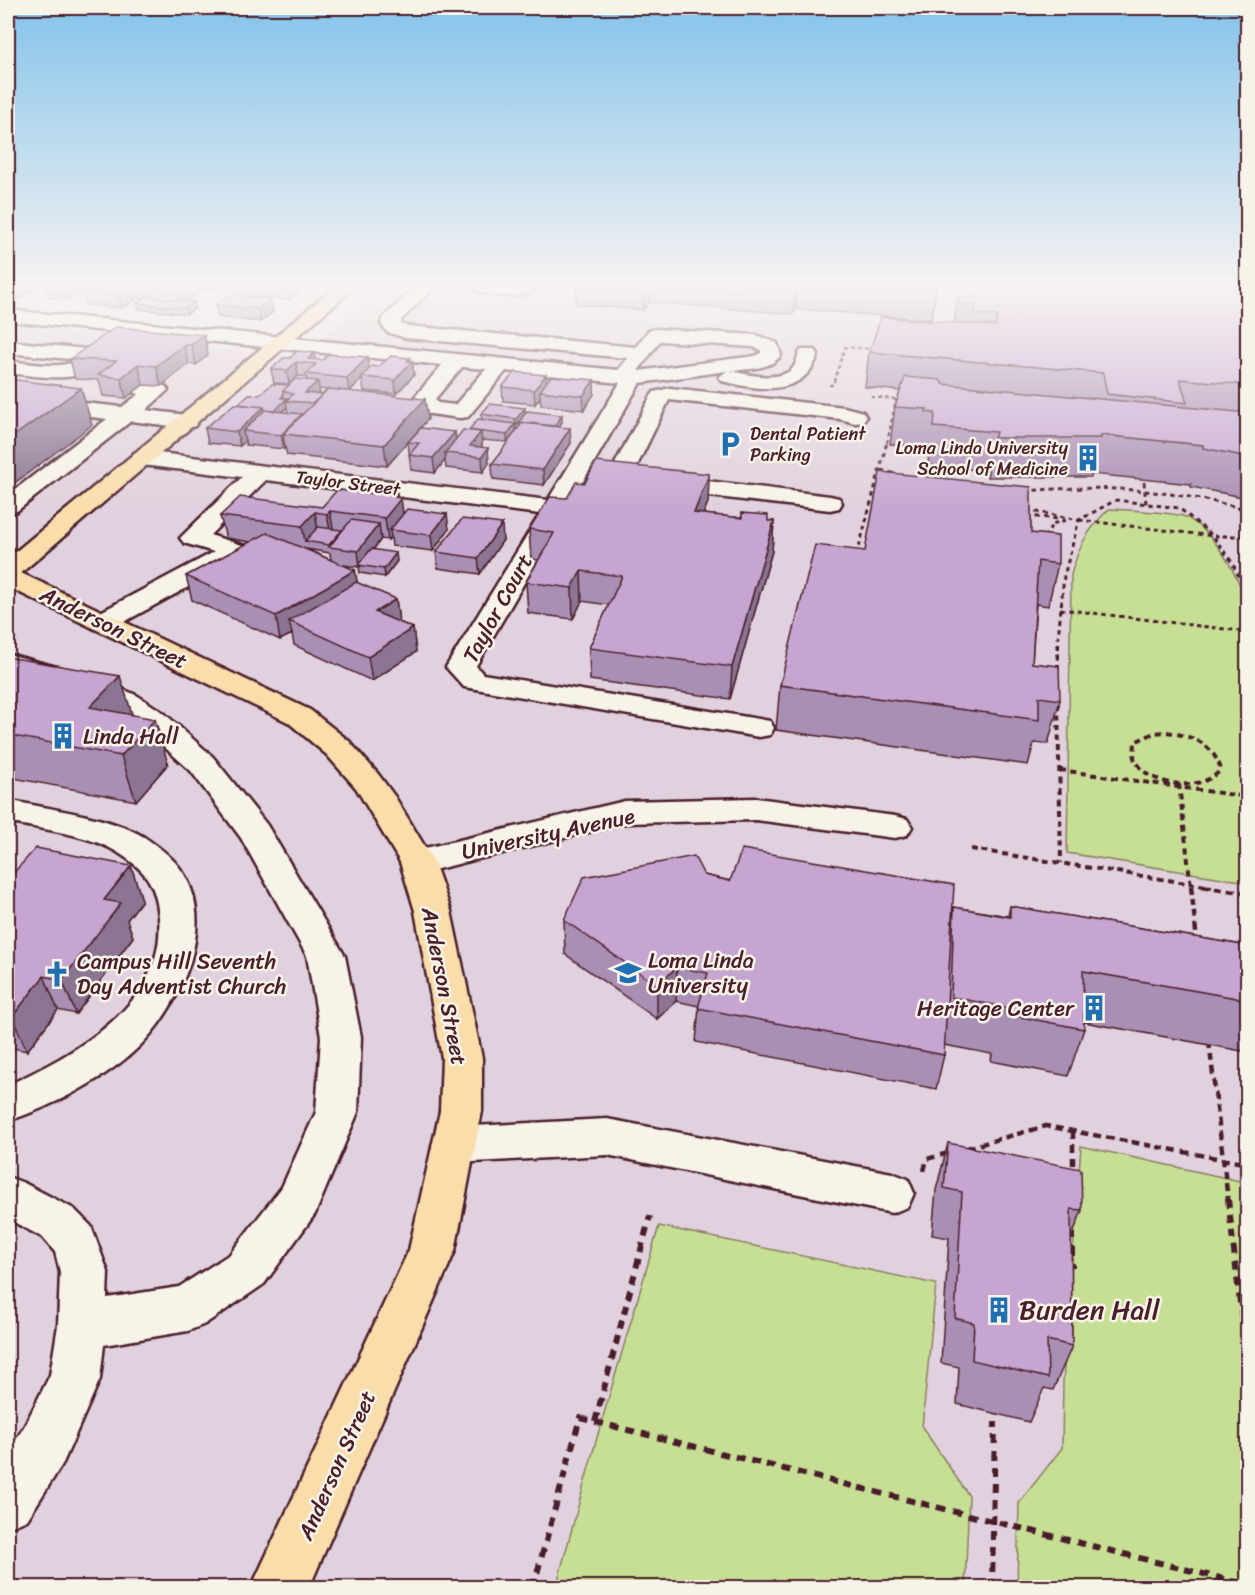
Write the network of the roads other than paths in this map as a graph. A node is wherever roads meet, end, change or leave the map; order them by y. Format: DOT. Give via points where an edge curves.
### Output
graph roads {
  1 [pos="93,361"];
  2 [pos="257,361"];
  3 [pos="456,361"];
  4 [pos="473,361"];
  5 [pos="635,361"];
  6 [pos="757,361"];
  7 [pos="806,361"];
  8 [pos="501,364"];
  9 [pos="8,367"];
  10 [pos="705,369"];
  11 [pos="8,381"];
  12 [pos="630,382"];
  13 [pos="91,386"];
  14 [pos="139,388"];
  15 [pos="670,394"];
  16 [pos="8,401"];
  17 [pos="129,414"];
  18 [pos="855,417"];
  19 [pos="187,421"];
  20 [pos="142,458"];
  21 [pos="261,472"];
  22 [pos="830,503"];
  23 [pos="8,506"];
  24 [pos="554,508"];
  25 [pos="8,571"];
  26 [pos="8,577"];
  27 [pos="103,622"];
  28 [pos="8,663"];
  29 [pos="759,728"];
  30 [pos="8,811"];
  31 [pos="895,827"];
  32 [pos="417,862"];
  33 [pos="8,1104"];
  34 [pos="454,1144"];
  35 [pos="892,1193"];
  36 [pos="8,1197"];
  37 [pos="82,1326"];
  38 [pos="8,1501"];
  39 [pos="279,1587"];
  1 -- 9 [label="street" via="67,372"];
  2 -- 19 [label="main road, Anderson Street"];
  3 -- 8 [label="street" via="424,399 431,408 460,412"];
  4 -- 8 [label="street"];
  5 -- 12 [label="street, Taylor Court" via="628,371"];
  6 -- 10 [label="street"];
  7 -- 10 [label="street" via="796,377 779,381 714,375"];
  8 -- 12 [label="street"];
  10 -- 12 [label="street"];
  11 -- 13 [label="street"];
  12 -- 15 [label="street"];
  12 -- 24 [label="street, Taylor Court"];
  14 -- 17 [label="street" via="158,390"];
  15 -- 18 [label="street" via="844,412"];
  15 -- 22 [label="street" via="661,396 621,475 632,480"];
  16 -- 17 [label="street"];
  17 -- 19 [label="street"];
  17 -- 23 [label="street"];
  19 -- 20 [label="main road, Anderson Street"];
  20 -- 21 [label="street, Taylor Street"];
  20 -- 25 [label="main road, Anderson Street"];
  21 -- 24 [label="street, Taylor Street"];
  21 -- 27 [label="street" via="193,538 236,551"];
  24 -- 29 [label="street, Taylor Court" via="461,667 474,681"];
  26 -- 27 [label="main road, Anderson Street"];
  27 -- 32 [label="main road, Anderson Street" via="299,716 338,748 367,781"];
  28 -- 37 [label="street" via="88,684 127,702 202,764 255,833 326,956 341,1037 338,1112 299,1200 247,1269 188,1308"];
  30 -- 33 [label="street" via="130,844 167,876 179,911 180,929 170,966 136,1024 94,1060"];
  31 -- 32 [label="street, University Avenue" via="756,810 626,812"];
  32 -- 34 [label="main road, Anderson Street" via="433,911 462,1058 461,1110"];
  34 -- 35 [label="street" via="607,1137"];
  34 -- 39 [label="main road, Anderson Street" via="432,1251"];
  36 -- 37 [label="street" via="58,1223 75,1241 84,1272"];
  37 -- 38 [label="street" via="75,1379 44,1444"];
}
